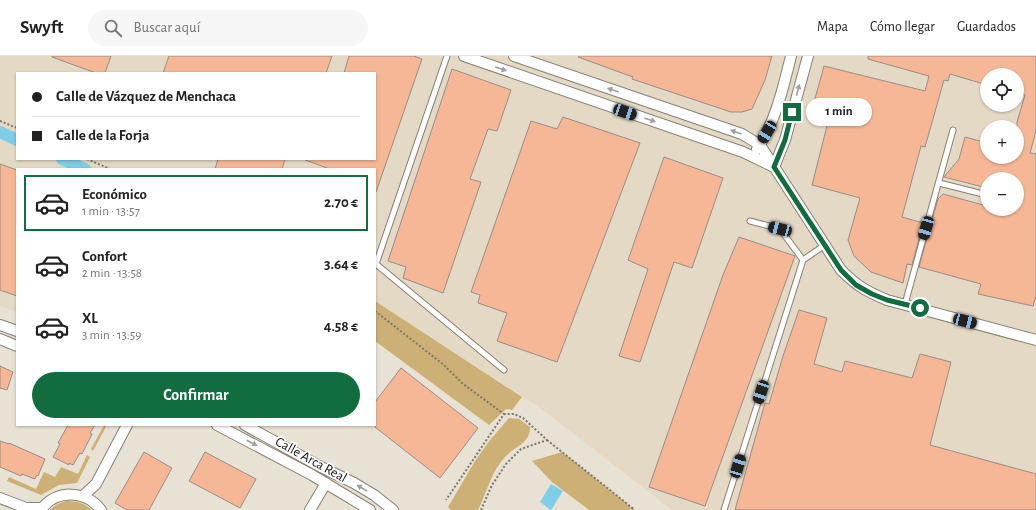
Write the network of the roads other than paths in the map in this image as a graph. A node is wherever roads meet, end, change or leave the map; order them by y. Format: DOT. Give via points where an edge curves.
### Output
graph roads {
  1 [pos="447,56"];
  2 [pos="464,56"];
  3 [pos="514,56"];
  4 [pos="791,56"];
  5 [pos="808,56"];
  6 [pos="953,130"];
  7 [pos="760,145"];
  8 [pos="752,156"];
  9 [pos="774,167"];
  10 [pos="938,183"];
  11 [pos="980,193"];
  12 [pos="750,221"];
  13 [pos="825,245"];
  14 [pos="376,260"];
  15 [pos="803,260"];
  16 [pos="376,264"];
  17 [pos="905,304"];
  18 [pos="0,325"];
  19 [pos="16,331"];
  20 [pos="0,340"];
  21 [pos="1036,340"];
  22 [pos="16,346"];
  23 [pos="504,370"];
  24 [pos="126,426"];
  25 [pos="219,426"];
  26 [pos="247,426"];
  27 [pos="326,483"];
  28 [pos="96,484"];
  29 [pos="83,496"];
  30 [pos="0,498"];
  31 [pos="93,502"];
  32 [pos="26,509"];
  33 [pos="41,509"];
  34 [pos="101,510"];
  35 [pos="310,510"];
  36 [pos="370,510"];
  37 [pos="393,510"];
  38 [pos="724,510"];
  1 -- 14 [label="lane"];
  2 -- 8 [label="street, one-way"];
  7 -- 3 [label="street, one-way" via="742,134"];
  4 -- 7 [label="street" via="776,112"];
  9 -- 5 [label="street, one-way" via="785,140"];
  6 -- 10 [label="lane"];
  7 -- 8 [label="street"];
  7 -- 9 [label="street"];
  8 -- 9 [label="street"];
  9 -- 13 [label="street"];
  10 -- 11 [label="lane"];
  10 -- 17 [label="lane"];
  12 -- 15 [label="lane" via="780,229"];
  13 -- 15 [label="lane"];
  13 -- 17 [label="street" via="841,270 856,285 872,294"];
  15 -- 38 [label="lane"];
  16 -- 23 [label="lane"];
  17 -- 21 [label="street"];
  18 -- 19 [label="street"];
  20 -- 22 [label="street"];
  24 -- 28 [label="street"];
  25 -- 27 [label="street, Calle Arca Real, one-way"];
  37 -- 26 [label="street, Calle Arca Real, one-way" via="354,483"];
  27 -- 35 [label="street"];
  27 -- 36 [label="street, Calle Arca Real"];
  28 -- 29 [label="street"];
  28 -- 31 [label="street"];
  29 -- 31 [label="street"];
  29 -- 33 [label="street" via="61,495 53,498"];
  30 -- 32 [label="street"];
  31 -- 34 [label="street"];
  32 -- 33 [label="street"];
}
